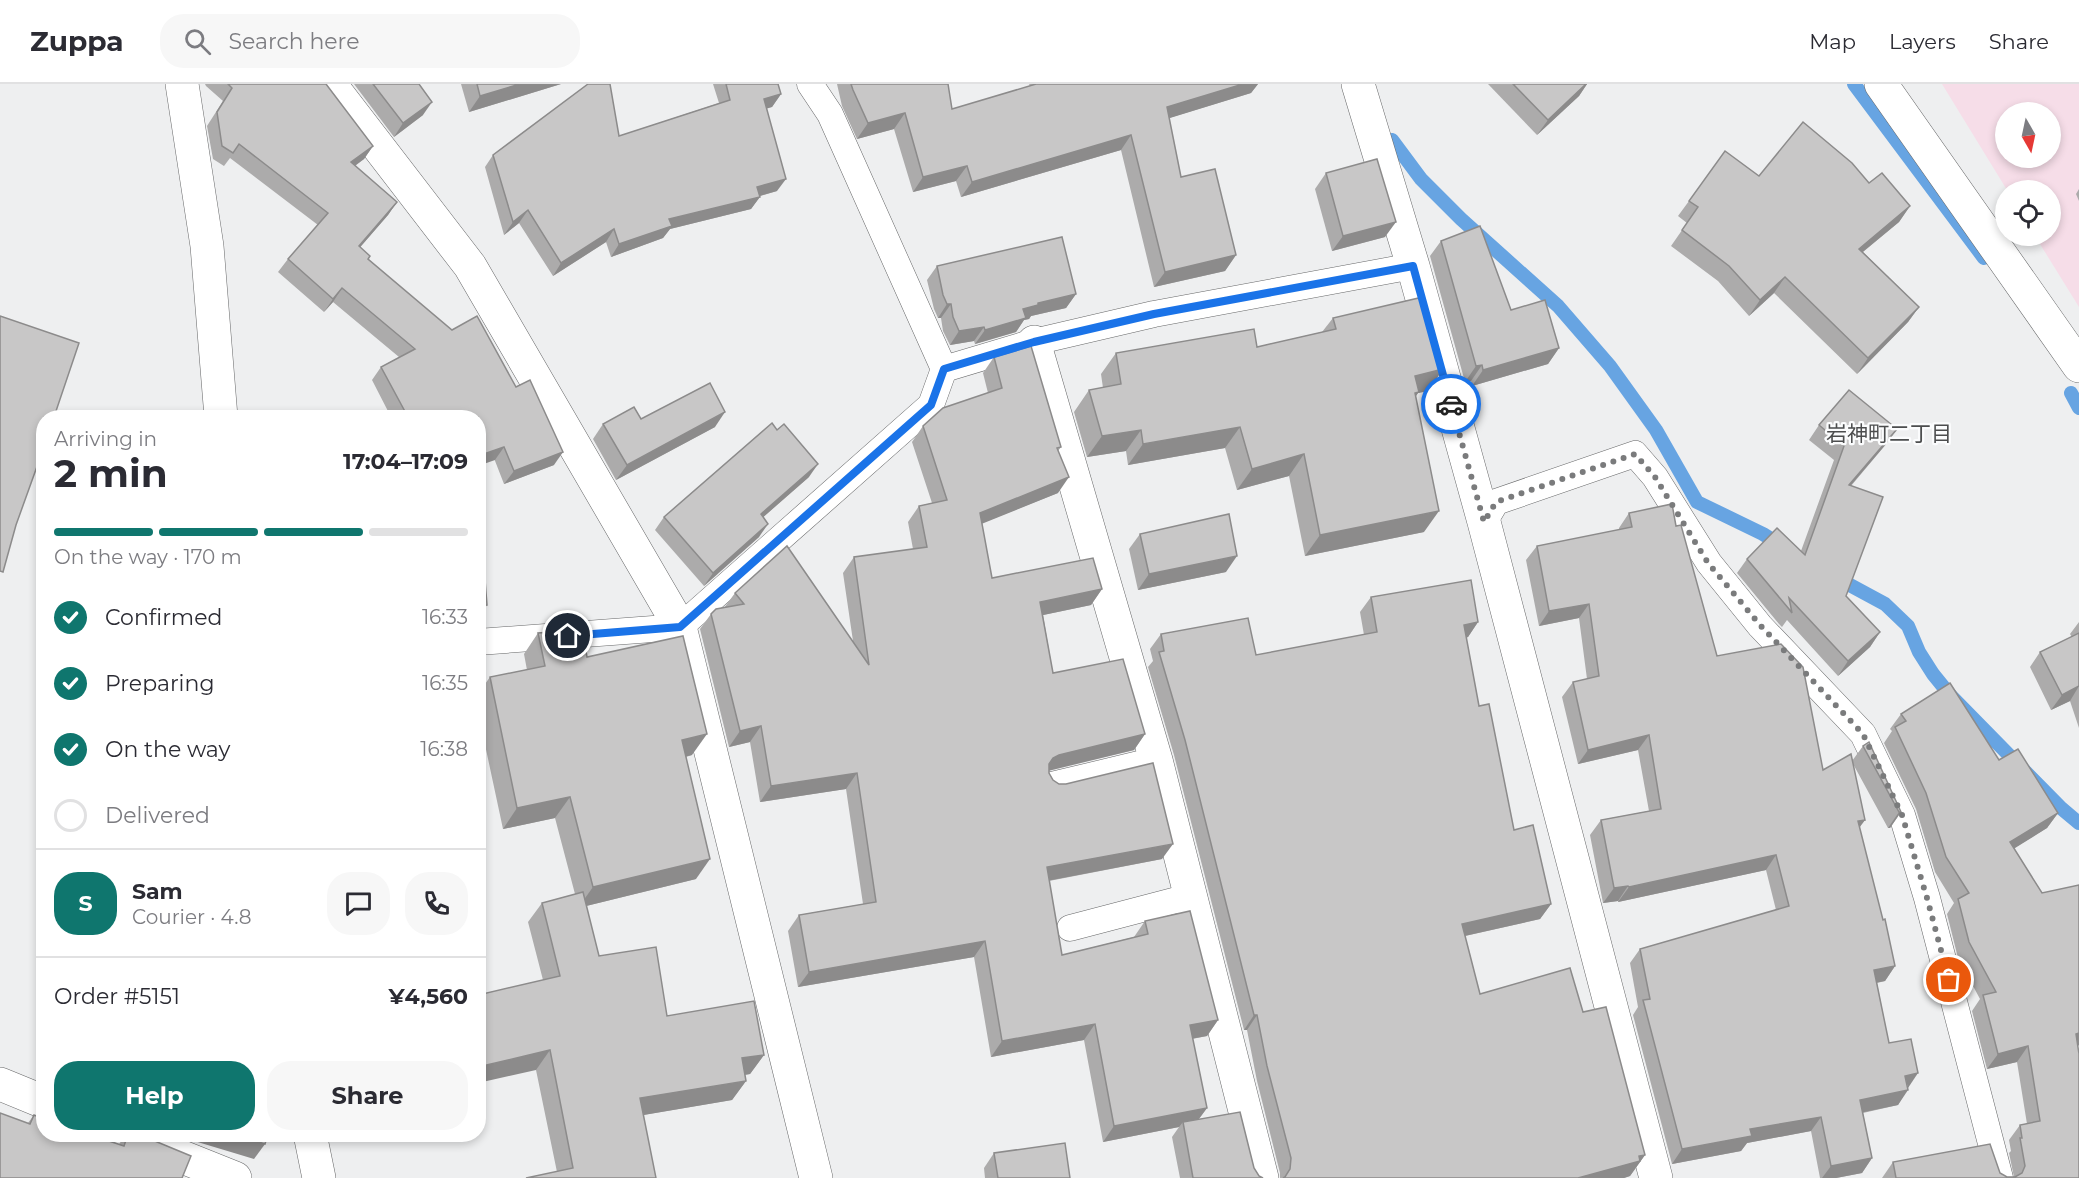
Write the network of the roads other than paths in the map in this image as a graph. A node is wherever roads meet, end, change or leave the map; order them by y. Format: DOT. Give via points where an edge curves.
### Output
graph roads {
  1 [pos="182,84"];
  2 [pos="330,84"];
  3 [pos="810,84"];
  4 [pos="1358,84"];
  5 [pos="1881,84"];
  6 [pos="1413,266"];
  7 [pos="1034,342"];
  8 [pos="2079,366"];
  9 [pos="944,369"];
  10 [pos="220,410"];
  11 [pos="1484,522"];
  12 [pos="680,627"];
  13 [pos="486,641"];
  14 [pos="1156,760"];
  15 [pos="1052,785"];
  16 [pos="1192,896"];
  17 [pos="1070,928"];
  18 [pos="0,1084"];
  19 [pos="36,1099"];
  20 [pos="144,1142"];
  21 [pos="312,1142"];
  22 [pos="235,1178"];
  23 [pos="319,1178"];
  24 [pos="816,1178"];
  25 [pos="1262,1178"];
  26 [pos="1656,1178"];
  27 [pos="2000,1178"];
  1 -- 10 [label="street" via="207,246"];
  2 -- 12 [label="street" via="470,266"];
  3 -- 9 [label="lane" via="830,114"];
  4 -- 6 [label="street"];
  5 -- 8 [label="street"];
  6 -- 7 [label="lane" via="1154,314"];
  6 -- 11 [label="street"];
  7 -- 9 [label="lane"];
  7 -- 14 [label="street"];
  9 -- 12 [label="lane" via="931,405"];
  11 -- 26 [label="street"];
  11 -- 27 [label="lane" via="1496,502 1635,454 1655,477 1714,570 1863,734 1902,815"];
  12 -- 13 [label="lane"];
  12 -- 24 [label="street"];
  14 -- 15 [label="lane"];
  14 -- 16 [label="street"];
  16 -- 17 [label="lane"];
  16 -- 25 [label="street"];
  18 -- 19 [label="street"];
  20 -- 22 [label="street"];
  21 -- 23 [label="street"];
}
